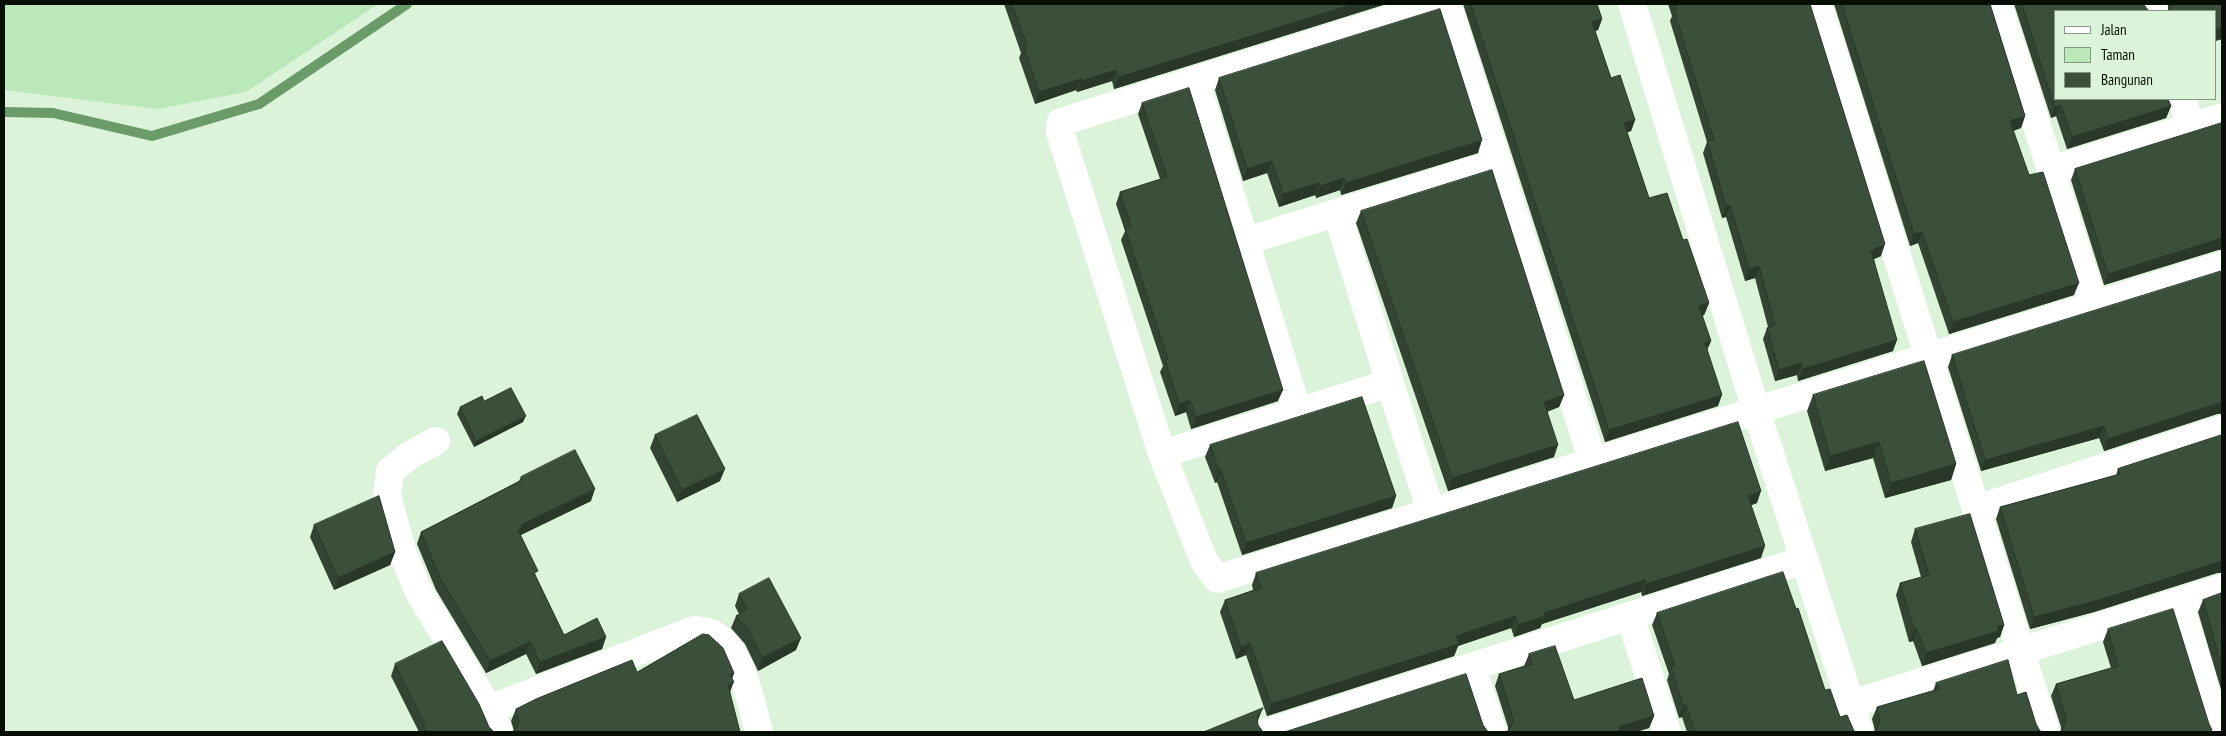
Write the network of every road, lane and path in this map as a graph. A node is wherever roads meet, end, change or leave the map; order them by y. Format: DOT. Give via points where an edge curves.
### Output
graph roads {
  1 [pos="1438,4"];
  2 [pos="1446,4"];
  3 [pos="1632,4"];
  4 [pos="1818,4"];
  5 [pos="1998,4"];
  6 [pos="1195,80"];
  7 [pos="2182,100"];
  8 [pos="2222,117"];
  9 [pos="2191,126"];
  10 [pos="1497,163"];
  11 [pos="2052,170"];
  12 [pos="1337,213"];
  13 [pos="1246,241"];
  14 [pos="2222,265"];
  15 [pos="2094,304"];
  16 [pos="1928,356"];
  17 [pos="1390,383"];
  18 [pos="1756,410"];
  19 [pos="1298,412"];
  20 [pos="2222,429"];
  21 [pos="436,441"];
  22 [pos="1162,454"];
  23 [pos="1593,462"];
  24 [pos="1976,508"];
  25 [pos="1431,512"];
  26 [pos="1804,560"];
  27 [pos="2222,588"];
  28 [pos="2179,602"];
  29 [pos="1630,616"];
  30 [pos="2020,651"];
  31 [pos="1472,666"];
  32 [pos="1851,704"];
  33 [pos="494,721"];
  34 [pos="759,732"];
  35 [pos="1268,732"];
  36 [pos="1493,732"];
  37 [pos="1667,732"];
  38 [pos="1860,732"];
  39 [pos="2046,732"];
  40 [pos="2219,732"];
  1 -- 6 [label="street"];
  2 -- 10 [label="street"];
  3 -- 18 [label="street"];
  4 -- 16 [label="street"];
  5 -- 11 [label="street"];
  6 -- 13 [label="street"];
  6 -- 22 [label="street" via="1061,122 1060,132"];
  7 -- 9 [label="street"];
  8 -- 9 [label="street"];
  9 -- 11 [label="street"];
  10 -- 12 [label="street"];
  10 -- 23 [label="street"];
  11 -- 15 [label="street"];
  12 -- 13 [label="street"];
  12 -- 17 [label="street"];
  13 -- 19 [label="street"];
  14 -- 15 [label="street"];
  15 -- 16 [label="street"];
  16 -- 18 [label="street"];
  16 -- 24 [label="street"];
  17 -- 19 [label="street"];
  17 -- 25 [label="street"];
  18 -- 23 [label="street"];
  18 -- 26 [label="street"];
  19 -- 22 [label="street"];
  20 -- 24 [label="street"];
  21 -- 33 [label="street" via="390,471 387,496 403,554 419,592"];
  22 -- 25 [label="street" via="1204,561 1217,579"];
  23 -- 25 [label="street"];
  24 -- 30 [label="street"];
  26 -- 29 [label="street"];
  26 -- 32 [label="street"];
  27 -- 28 [label="street"];
  28 -- 30 [label="street"];
  28 -- 40 [label="street"];
  29 -- 31 [label="street"];
  29 -- 37 [label="street"];
  30 -- 32 [label="street"];
  30 -- 39 [label="street"];
  31 -- 35 [label="street"];
  31 -- 36 [label="street"];
  32 -- 38 [label="street"];
  33 -- 34 [label="street" via="694,630 714,634 729,648 740,668"];
}
